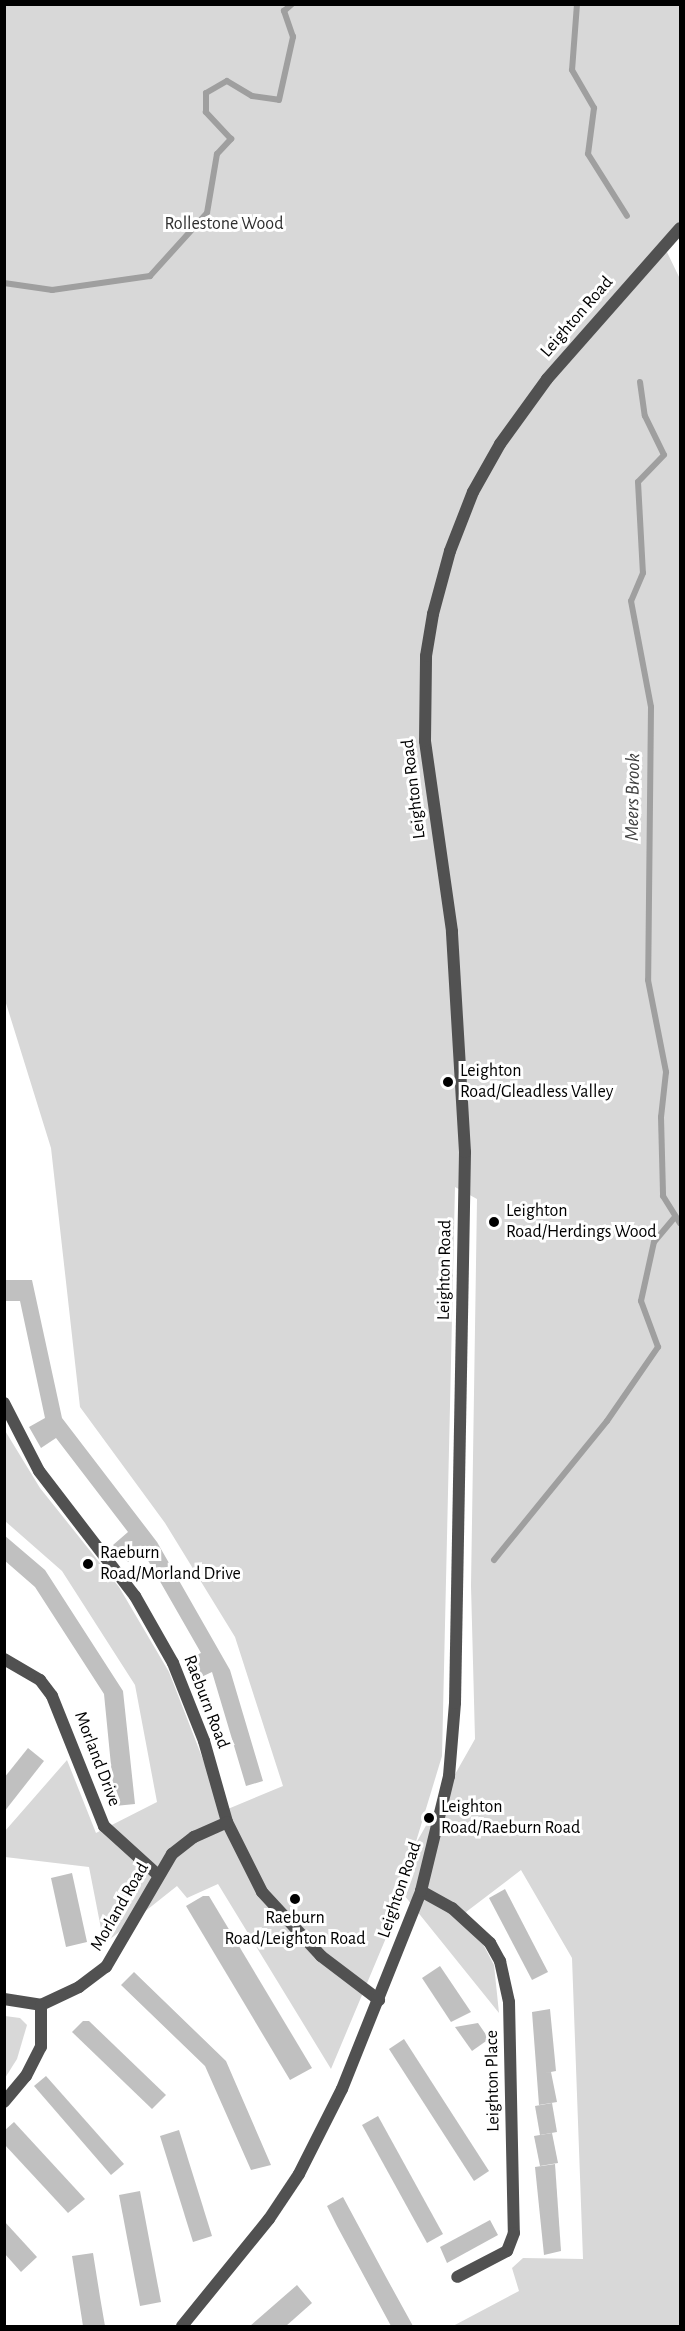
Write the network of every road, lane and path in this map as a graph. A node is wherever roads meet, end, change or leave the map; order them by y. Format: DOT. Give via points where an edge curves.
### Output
graph roads {
  1 [pos="681,228"];
  2 [pos="4,1403"];
  3 [pos="4,1659"];
  4 [pos="227,1822"];
  5 [pos="157,1874"];
  6 [pos="421,1891"];
  7 [pos="4,1999"];
  8 [pos="379,2000"];
  9 [pos="41,2005"];
  10 [pos="4,2102"];
  11 [pos="457,2277"];
  12 [pos="182,2326"];
  1 -- 6 [label="street, Leighton Road" via="547,379 500,444 472,492 450,551 426,656 425,741 452,931 465,1152 455,1703 449,1776"];
  2 -- 4 [label="street, Raeburn Road" via="39,1471 129,1587 173,1663 204,1742"];
  3 -- 5 [label="street, Morland Drive" via="40,1680 52,1696 104,1826"];
  4 -- 5 [label="street, Morland Road" via="194,1837"];
  4 -- 8 [label="street, Raeburn Road" via="262,1892 288,1923"];
  5 -- 9 [label="street, Morland Road" via="124,1942 106,1967 79,1987"];
  6 -- 8 [label="street, Leighton Road"];
  6 -- 11 [label="street, Leighton Place" via="452,1908 490,1943 500,1961 509,2002 514,2233 507,2251"];
  7 -- 9 [label="street"];
  8 -- 12 [label="street, Leighton Road" via="299,2174 240,2257"];
  9 -- 10 [label="street" via="41,2047 26,2076"];
}
